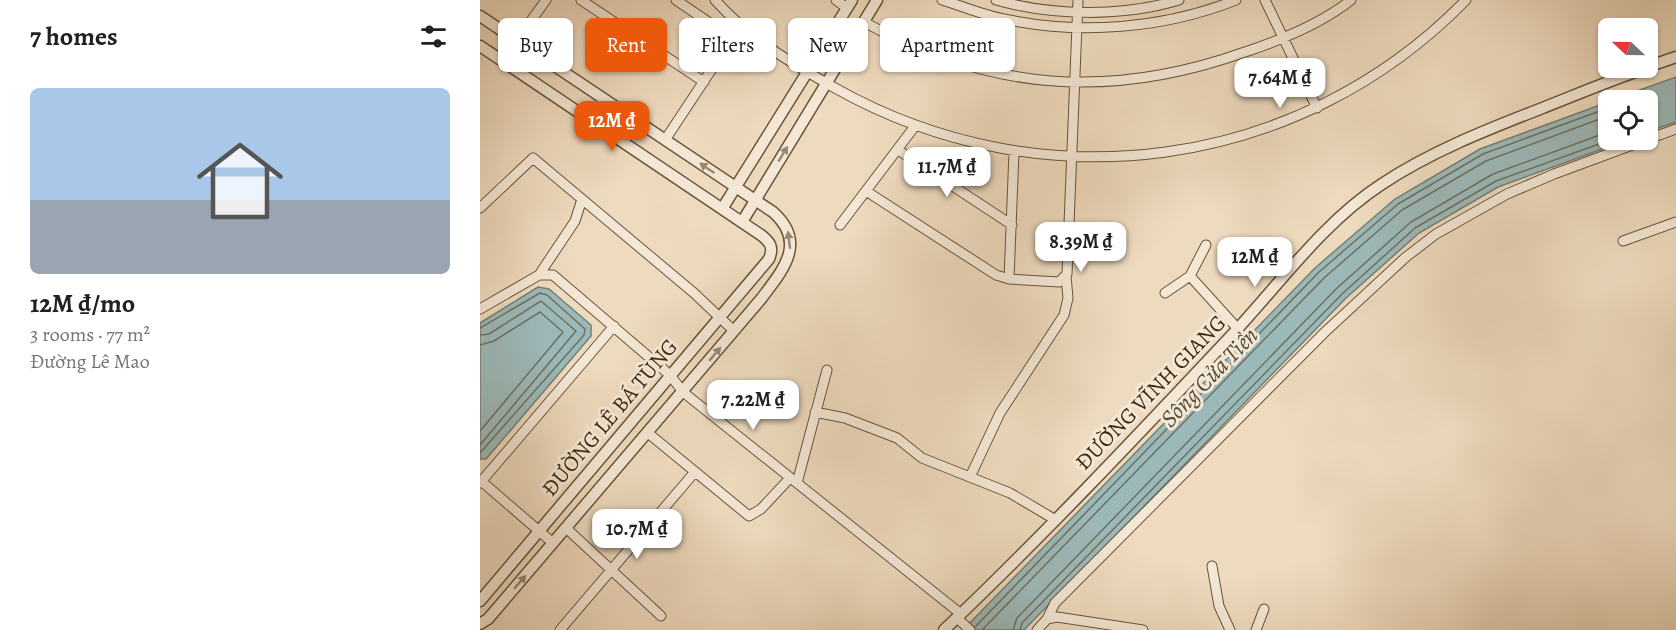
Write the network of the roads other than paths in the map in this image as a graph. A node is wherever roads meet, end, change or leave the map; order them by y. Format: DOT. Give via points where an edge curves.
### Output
graph roads {
  1 [pos="546,0"];
  2 [pos="582,0"];
  3 [pos="676,0"];
  4 [pos="715,0"];
  5 [pos="836,0"];
  6 [pos="877,0"];
  7 [pos="942,0"];
  8 [pos="996,0"];
  9 [pos="1078,0"];
  10 [pos="1179,0"];
  11 [pos="1236,0"];
  12 [pos="1265,0"];
  13 [pos="1351,0"];
  14 [pos="1466,0"];
  15 [pos="849,4"];
  16 [pos="1078,11"];
  17 [pos="480,16"];
  18 [pos="533,18"];
  19 [pos="703,18"];
  20 [pos="734,18"];
  21 [pos="866,18"];
  22 [pos="868,24"];
  23 [pos="1077,27"];
  24 [pos="498,28"];
  25 [pos="1284,39"];
  26 [pos="482,52"];
  27 [pos="776,54"];
  28 [pos="1676,57"];
  29 [pos="498,59"];
  30 [pos="1658,64"];
  31 [pos="518,72"];
  32 [pos="565,72"];
  33 [pos="710,72"];
  34 [pos="833,72"];
  35 [pos="806,74"];
  36 [pos="1616,78"];
  37 [pos="704,82"];
  38 [pos="1074,82"];
  39 [pos="826,83"];
  40 [pos="1317,108"];
  41 [pos="915,126"];
  42 [pos="1676,129"];
  43 [pos="666,140"];
  44 [pos="898,150"];
  45 [pos="1014,152"];
  46 [pos="1070,158"];
  47 [pos="736,187"];
  48 [pos="866,191"];
  49 [pos="582,199"];
  50 [pos="755,200"];
  51 [pos="480,208"];
  52 [pos="722,209"];
  53 [pos="742,222"];
  54 [pos="1676,222"];
  55 [pos="840,225"];
  56 [pos="1012,225"];
  57 [pos="1666,225"];
  58 [pos="1676,230"];
  59 [pos="1623,241"];
  60 [pos="1206,245"];
  61 [pos="539,275"];
  62 [pos="1066,276"];
  63 [pos="1190,276"];
  64 [pos="1009,279"];
  65 [pos="1165,293"];
  66 [pos="480,309"];
  67 [pos="719,317"];
  68 [pos="614,326"];
  69 [pos="1238,328"];
  70 [pos="734,331"];
  71 [pos="827,370"];
  72 [pos="670,375"];
  73 [pos="683,392"];
  74 [pos="815,412"];
  75 [pos="648,433"];
  76 [pos="694,473"];
  77 [pos="970,477"];
  78 [pos="794,481"];
  79 [pos="480,482"];
  80 [pos="1054,519"];
  81 [pos="566,528"];
  82 [pos="538,531"];
  83 [pos="553,543"];
  84 [pos="1212,566"];
  85 [pos="610,571"];
  86 [pos="480,601"];
  87 [pos="1264,609"];
  88 [pos="660,616"];
  89 [pos="1047,620"];
  90 [pos="963,622"];
  91 [pos="480,624"];
  92 [pos="560,630"];
  93 [pos="944,630"];
  94 [pos="1037,630"];
  95 [pos="1143,630"];
  96 [pos="1230,630"];
  97 [pos="1256,630"];
  1 -- 18 [label="street"];
  2 -- 37 [label="street"];
  3 -- 19 [label="street"];
  4 -- 20 [label="street"];
  5 -- 15 [label="street"];
  6 -- 21 [label="street"];
  7 -- 23 [label="street" via="1004,19"];
  8 -- 16 [label="street"];
  9 -- 16 [label="street"];
  10 -- 16 [label="street" via="1127,10"];
  11 -- 23 [label="street" via="1171,20 1124,27"];
  12 -- 25 [label="street"];
  13 -- 25 [label="street"];
  14 -- 40 [label="street" via="1406,54"];
  15 -- 35 [label="street"];
  16 -- 23 [label="street"];
  17 -- 24 [label="street"];
  22 -- 38 [label="street" via="918,50 978,70"];
  23 -- 38 [label="street"];
  25 -- 38 [label="street" via="1200,68 1144,80"];
  25 -- 40 [label="street"];
  26 -- 29 [label="street"];
  27 -- 35 [label="street"];
  28 -- 30 [label="street, ĐƯỜNG VĨNH GIANG"];
  31 -- 52 [label="street"];
  32 -- 43 [label="street"];
  33 -- 37 [label="street"];
  34 -- 39 [label="street"];
  35 -- 39 [label="street"];
  35 -- 47 [label="street"];
  36 -- 69 [label="street, ĐƯỜNG VĨNH GIANG" via="1440,151 1383,183 1330,225"];
  37 -- 43 [label="street"];
  38 -- 46 [label="street"];
  39 -- 41 [label="street"];
  50 -- 39 [label="street, one-way"];
  40 -- 46 [label="street" via="1270,127 1182,150 1121,158"];
  41 -- 44 [label="street"];
  41 -- 45 [label="street"];
  42 -- 89 [label="street" via="1507,194 1436,234 1406,257 1055,603"];
  47 -- 43 [label="street, one-way"];
  44 -- 48 [label="street"];
  44 -- 56 [label="street"];
  45 -- 46 [label="street"];
  45 -- 56 [label="street"];
  46 -- 62 [label="street"];
  47 -- 50 [label="street"];
  47 -- 52 [label="street"];
  48 -- 55 [label="street"];
  48 -- 64 [label="street" via="990,272"];
  49 -- 51 [label="street" via="533,158"];
  49 -- 61 [label="street" via="574,221"];
  49 -- 67 [label="street"];
  50 -- 53 [label="street"];
  70 -- 50 [label="street, ĐƯỜNG LÊ BÁ TÙNG, one-way" via="782,271 789,256 789,235 784,224"];
  52 -- 53 [label="street"];
  53 -- 67 [label="street, ĐƯỜNG LÊ BÁ TÙNG" via="771,247 769,259"];
  54 -- 57 [label="street"];
  56 -- 64 [label="street"];
  57 -- 58 [label="street"];
  57 -- 59 [label="street"];
  60 -- 63 [label="street"];
  61 -- 66 [label="street"];
  61 -- 68 [label="street" via="553,275"];
  62 -- 64 [label="street" via="1059,282"];
  62 -- 77 [label="street" via="1068,298 1064,315 1000,413"];
  63 -- 65 [label="street"];
  63 -- 69 [label="street"];
  67 -- 70 [label="street"];
  67 -- 72 [label="street, ĐƯỜNG LÊ BÁ TÙNG"];
  68 -- 72 [label="street"];
  68 -- 79 [label="street"];
  69 -- 80 [label="street, ĐƯỜNG VĨNH GIANG"];
  73 -- 70 [label="street, ĐƯỜNG LÊ BÁ TÙNG, one-way"];
  71 -- 74 [label="street"];
  72 -- 73 [label="street"];
  72 -- 82 [label="street, ĐƯỜNG LÊ BÁ TÙNG"];
  73 -- 75 [label="street, ĐƯỜNG LÊ BÁ TÙNG"];
  73 -- 78 [label="street"];
  74 -- 77 [label="street" via="845,418 897,438 922,458"];
  74 -- 78 [label="street"];
  75 -- 76 [label="street"];
  75 -- 81 [label="street, ĐƯỜNG LÊ BÁ TÙNG"];
  76 -- 78 [label="street" via="750,516"];
  76 -- 85 [label="street"];
  77 -- 80 [label="street" via="1018,497"];
  78 -- 90 [label="street"];
  79 -- 82 [label="street"];
  80 -- 90 [label="street, ĐƯỜNG VĨNH GIANG"];
  81 -- 83 [label="street, ĐƯỜNG LÊ BÁ TÙNG"];
  81 -- 85 [label="street"];
  82 -- 83 [label="street"];
  82 -- 86 [label="street, ĐƯỜNG LÊ BÁ TÙNG"];
  91 -- 83 [label="street, ĐƯỜNG LÊ BÁ TÙNG, one-way"];
  84 -- 96 [label="street" via="1219,606"];
  85 -- 88 [label="street"];
  85 -- 92 [label="street"];
  87 -- 97 [label="street"];
  89 -- 94 [label="street"];
  89 -- 95 [label="street" via="1057,617"];
  90 -- 93 [label="street, ĐƯỜNG VĨNH GIANG"];
}
